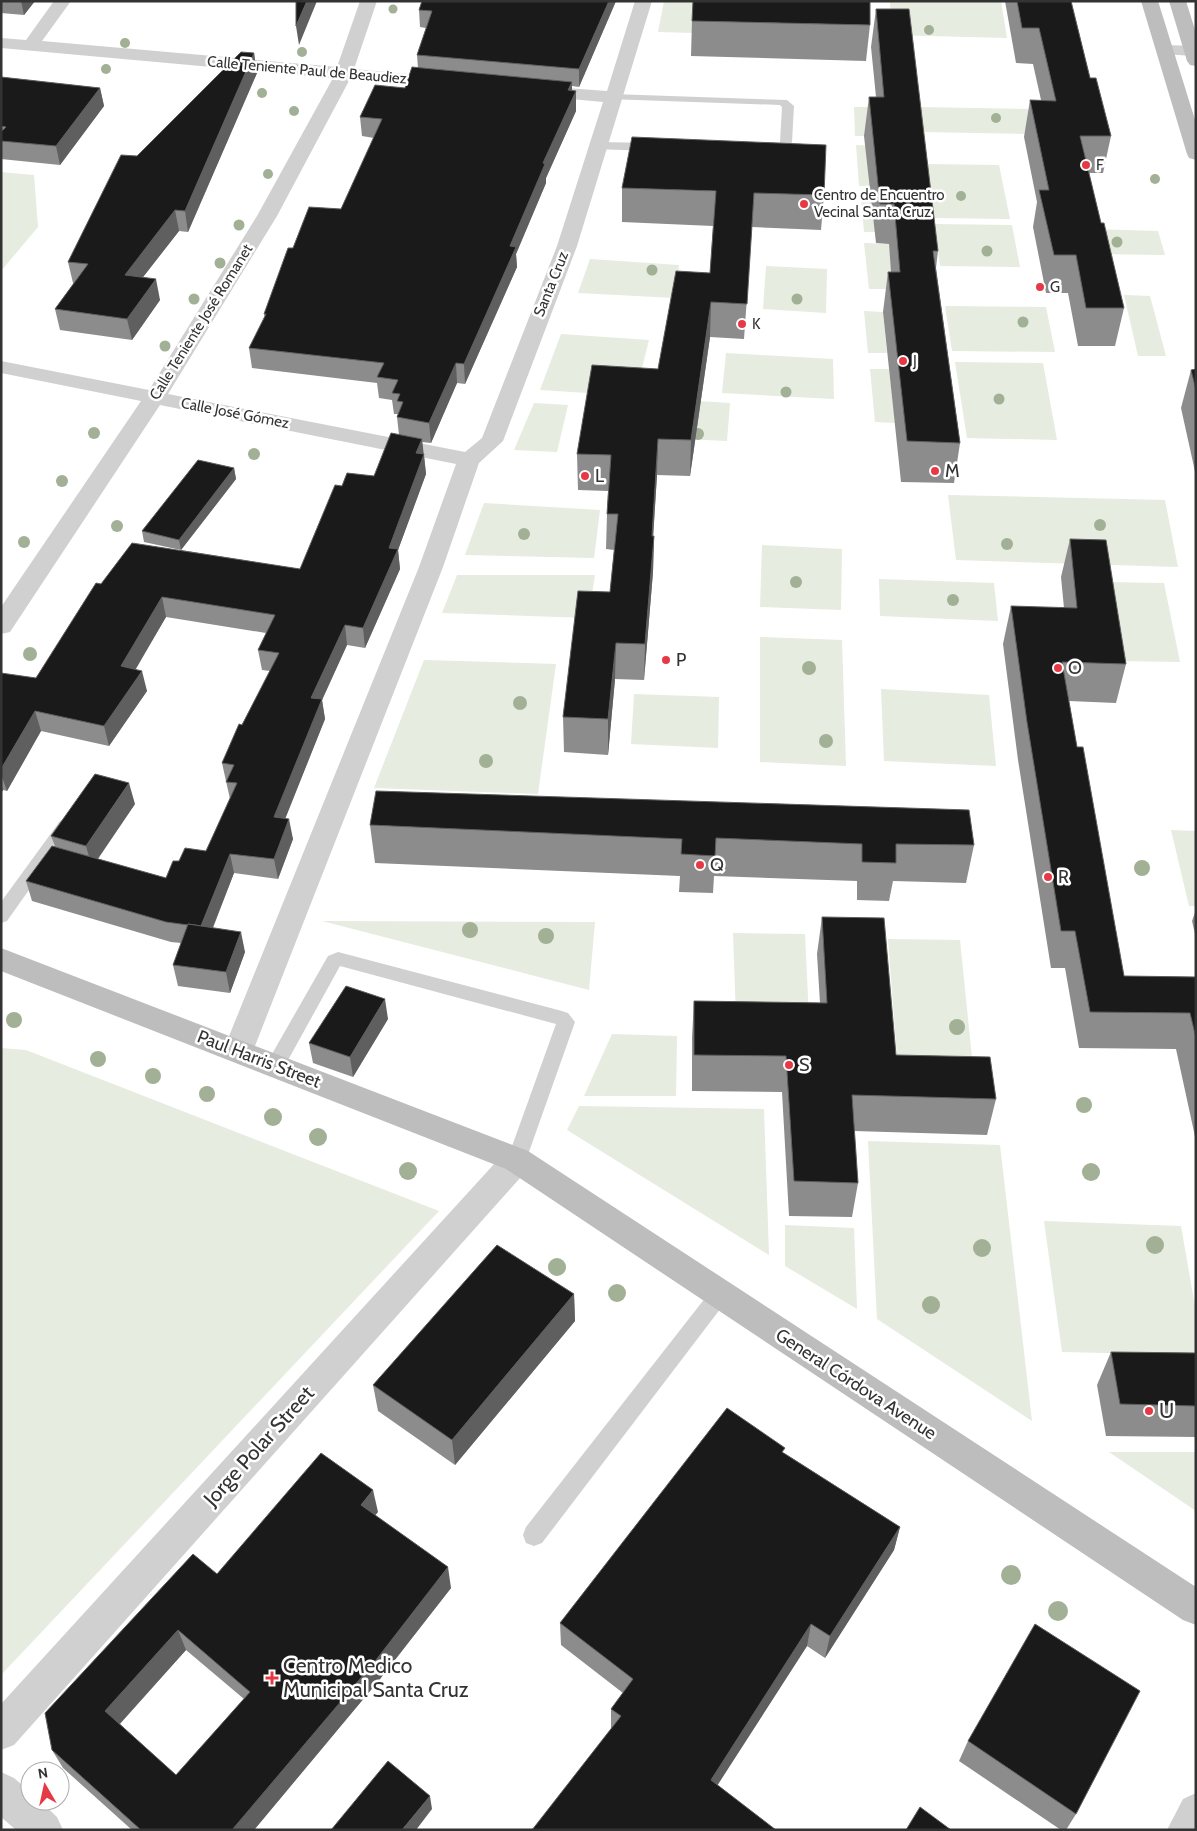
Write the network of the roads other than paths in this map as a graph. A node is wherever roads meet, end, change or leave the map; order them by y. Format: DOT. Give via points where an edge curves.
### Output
graph roads {
  1 [pos="63,1"];
  2 [pos="369,1"];
  3 [pos="644,1"];
  4 [pos="1149,1"];
  5 [pos="1177,1"];
  6 [pos="1,43"];
  7 [pos="30,46"];
  8 [pos="1165,50"];
  9 [pos="1195,54"];
  10 [pos="344,74"];
  11 [pos="463,84"];
  12 [pos="523,89"];
  13 [pos="612,97"];
  14 [pos="597,146"];
  15 [pos="665,148"];
  16 [pos="753,151"];
  17 [pos="1196,154"];
  18 [pos="1,367"];
  19 [pos="154,397"];
  20 [pos="468,460"];
  21 [pos="1,626"];
  22 [pos="76,811"];
  23 [pos="1,916"];
  24 [pos="1,958"];
  25 [pos="238,1051"];
  26 [pos="275,1066"];
  27 [pos="517,1160"];
  28 [pos="720,1294"];
  29 [pos="534,1535"];
  30 [pos="1196,1608"];
  31 [pos="1,1732"];
  32 [pos="1,1791"];
  33 [pos="1196,1812"];
  34 [pos="44,1830"];
  35 [pos="1186,1830"];
  1 -- 7 [label="street"];
  2 -- 10 [label="street, Calle Teniente José Romanet"];
  3 -- 13 [label="street, Santa Cruz"];
  4 -- 8 [label="street"];
  5 -- 9 [label="street"];
  6 -- 7 [label="street, Calle Teniente Paul de Beaudiez"];
  7 -- 10 [label="street, Calle Teniente Paul de Beaudiez"];
  8 -- 9 [label="street"];
  8 -- 17 [label="street"];
  10 -- 11 [label="street, Calle Teniente Paul de Beaudiez"];
  10 -- 19 [label="street, Calle Teniente José Romanet" via="267,216"];
  12 -- 13 [label="street"];
  13 -- 14 [label="street, Santa Cruz"];
  13 -- 16 [label="lane" via="783,102 788,106 783,148"];
  14 -- 15 [label="lane"];
  14 -- 20 [label="street, Santa Cruz" via="567,246 492,441"];
  18 -- 19 [label="street, Calle José Gómez"];
  19 -- 20 [label="street, Calle José Gómez"];
  19 -- 21 [label="street, Calle Teniente José Romanet"];
  20 -- 25 [label="street" via="431,567"];
  22 -- 23 [label="lane"];
  24 -- 25 [label="street, Paul Harris Street"];
  25 -- 26 [label="street, Paul Harris Street"];
  26 -- 27 [label="street, Paul Harris Street"];
  26 -- 27 [label="lane" via="338,959 562,1018 566,1022"];
  27 -- 28 [label="street, General Córdova Avenue"];
  27 -- 31 [label="street, Jorge Polar Street"];
  28 -- 29 [label="lane"];
  28 -- 30 [label="street, General Córdova Avenue"];
  32 -- 34 [label="street"];
  33 -- 35 [label="street"];
}
